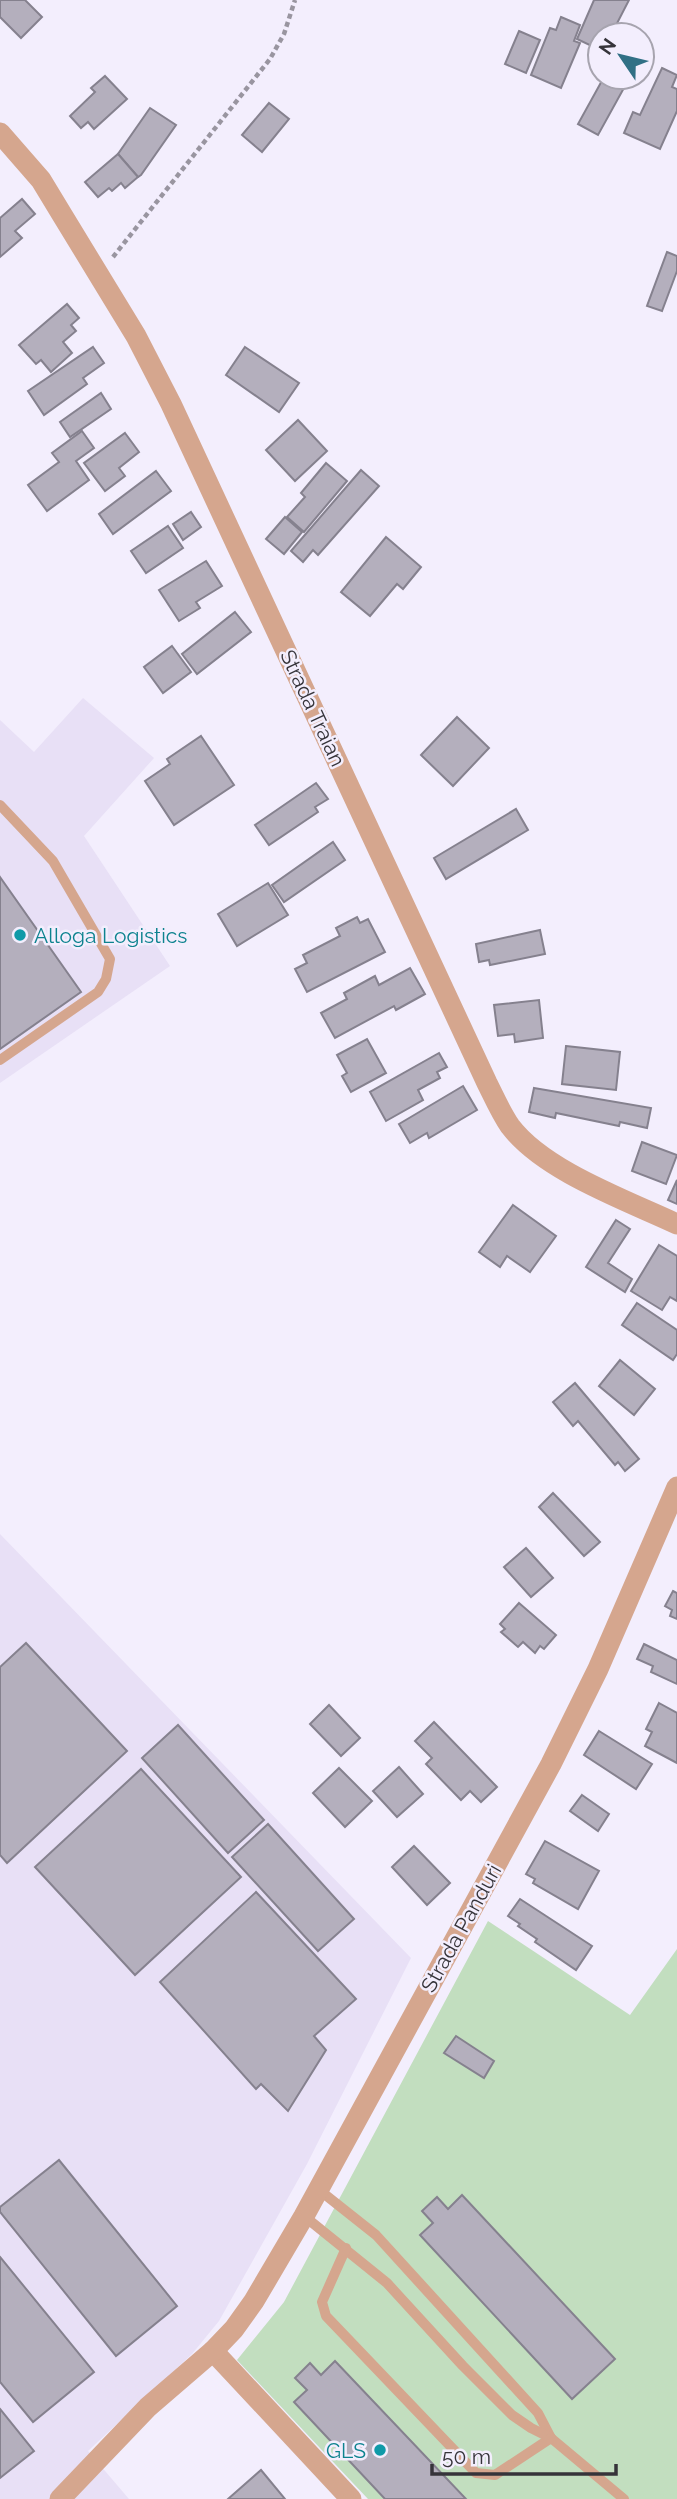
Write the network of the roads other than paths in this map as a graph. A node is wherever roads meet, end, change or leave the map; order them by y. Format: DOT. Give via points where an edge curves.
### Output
graph roads {
  1 [pos="0,133"];
  2 [pos="0,805"];
  3 [pos="0,1060"];
  4 [pos="677,1224"];
  5 [pos="677,1487"];
  6 [pos="318,2189"];
  7 [pos="304,2216"];
  8 [pos="346,2248"];
  9 [pos="213,2351"];
  10 [pos="551,2438"];
  11 [pos="60,2499"];
  12 [pos="351,2499"];
  13 [pos="624,2499"];
  1 -- 4 [label="street, Strada Traian" via="41,180 136,336 171,404 509,1125 552,1163"];
  2 -- 3 [label="lane" via="53,861 110,960 98,992"];
  5 -- 6 [label="street, Strada Panduri" via="551,1764"];
  6 -- 7 [label="street, Strada Panduri"];
  6 -- 10 [label="lane" via="376,2235 538,2413"];
  7 -- 8 [label="lane"];
  7 -- 9 [label="street, Strada Panduri" via="254,2301"];
  8 -- 10 [label="lane" via="387,2283 512,2415"];
  8 -- 10 [label="lane" via="321,2302 326,2316 476,2473 495,2475"];
  9 -- 11 [label="street, Strada Panduri" via="148,2407"];
  9 -- 12 [label="street"];
  10 -- 13 [label="lane"];
}
